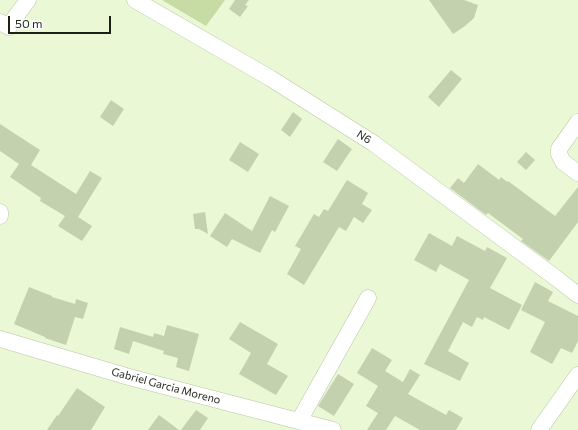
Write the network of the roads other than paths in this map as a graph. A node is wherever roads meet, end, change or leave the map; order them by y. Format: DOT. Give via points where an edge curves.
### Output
graph roads {
  1 [pos="28,0"];
  2 [pos="135,0"];
  3 [pos="0,22"];
  4 [pos="578,122"];
  5 [pos="578,173"];
  6 [pos="0,212"];
  7 [pos="0,216"];
  8 [pos="578,295"];
  9 [pos="368,298"];
  10 [pos="0,339"];
  11 [pos="578,375"];
  12 [pos="299,421"];
  13 [pos="333,430"];
  14 [pos="538,430"];
  1 -- 3 [label="street" via="9,27"];
  2 -- 8 [label="street, N6" via="270,78 373,143"];
  4 -- 5 [label="street" via="559,149 559,154 563,162"];
  6 -- 7 [label="street"];
  9 -- 12 [label="street"];
  10 -- 12 [label="street, Gabriel Garcia Moreno" via="129,377"];
  11 -- 14 [label="street"];
  12 -- 13 [label="street, Gabriel Garcia Moreno"];
}
